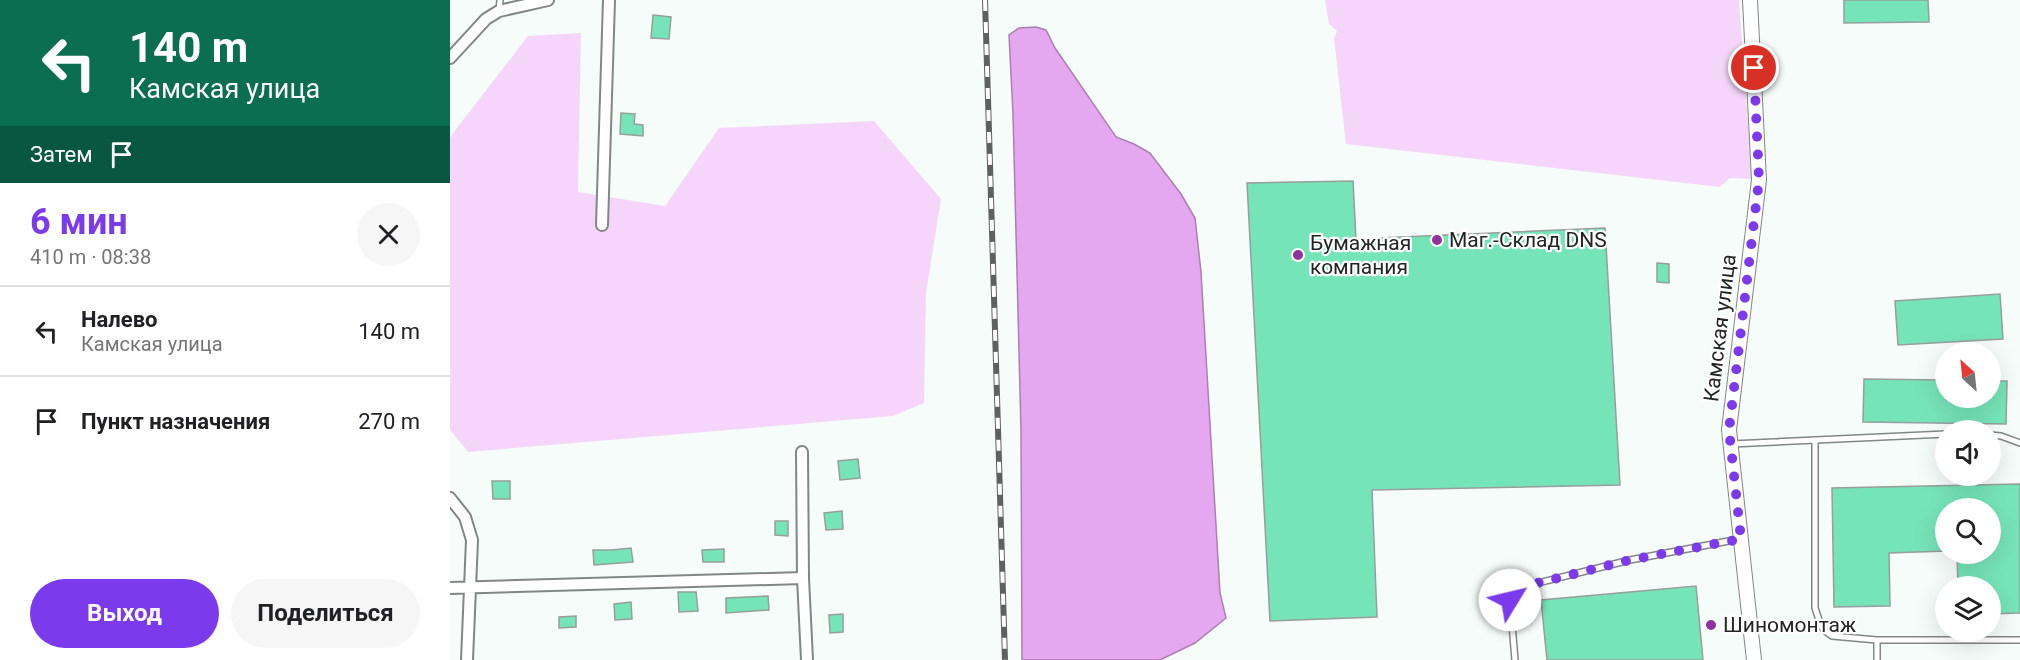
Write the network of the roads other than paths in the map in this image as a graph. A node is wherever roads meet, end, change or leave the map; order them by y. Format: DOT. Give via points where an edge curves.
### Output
graph roads {
  1 [pos="548,0"];
  2 [pos="609,0"];
  3 [pos="1750,0"];
  4 [pos="499,5"];
  5 [pos="450,58"];
  6 [pos="602,225"];
  7 [pos="1935,435"];
  8 [pos="2001,436"];
  9 [pos="1815,440"];
  10 [pos="2020,443"];
  11 [pos="1730,444"];
  12 [pos="802,452"];
  13 [pos="450,498"];
  14 [pos="1741,539"];
  15 [pos="803,578"];
  16 [pos="450,588"];
  17 [pos="470,588"];
  18 [pos="1877,640"];
  19 [pos="2020,640"];
  20 [pos="467,660"];
  21 [pos="807,660"];
  22 [pos="1515,660"];
  23 [pos="1754,660"];
  24 [pos="1877,660"];
  1 -- 4 [label="street"];
  2 -- 6 [label="street"];
  3 -- 11 [label="main road, Камская улица" via="1759,180"];
  4 -- 5 [label="street"];
  7 -- 9 [label="lane"];
  8 -- 10 [label="lane"];
  9 -- 11 [label="lane"];
  9 -- 18 [label="lane" via="1816,615 1832,636"];
  11 -- 14 [label="main road, Камская улица"];
  12 -- 15 [label="street"];
  13 -- 17 [label="street" via="470,528"];
  14 -- 22 [label="lane" via="1630,560 1518,588 1510,600"];
  14 -- 23 [label="main road, Камская улица"];
  15 -- 17 [label="street"];
  15 -- 21 [label="street"];
  16 -- 17 [label="street"];
  17 -- 20 [label="street"];
  18 -- 19 [label="lane"];
  18 -- 24 [label="lane"];
}
